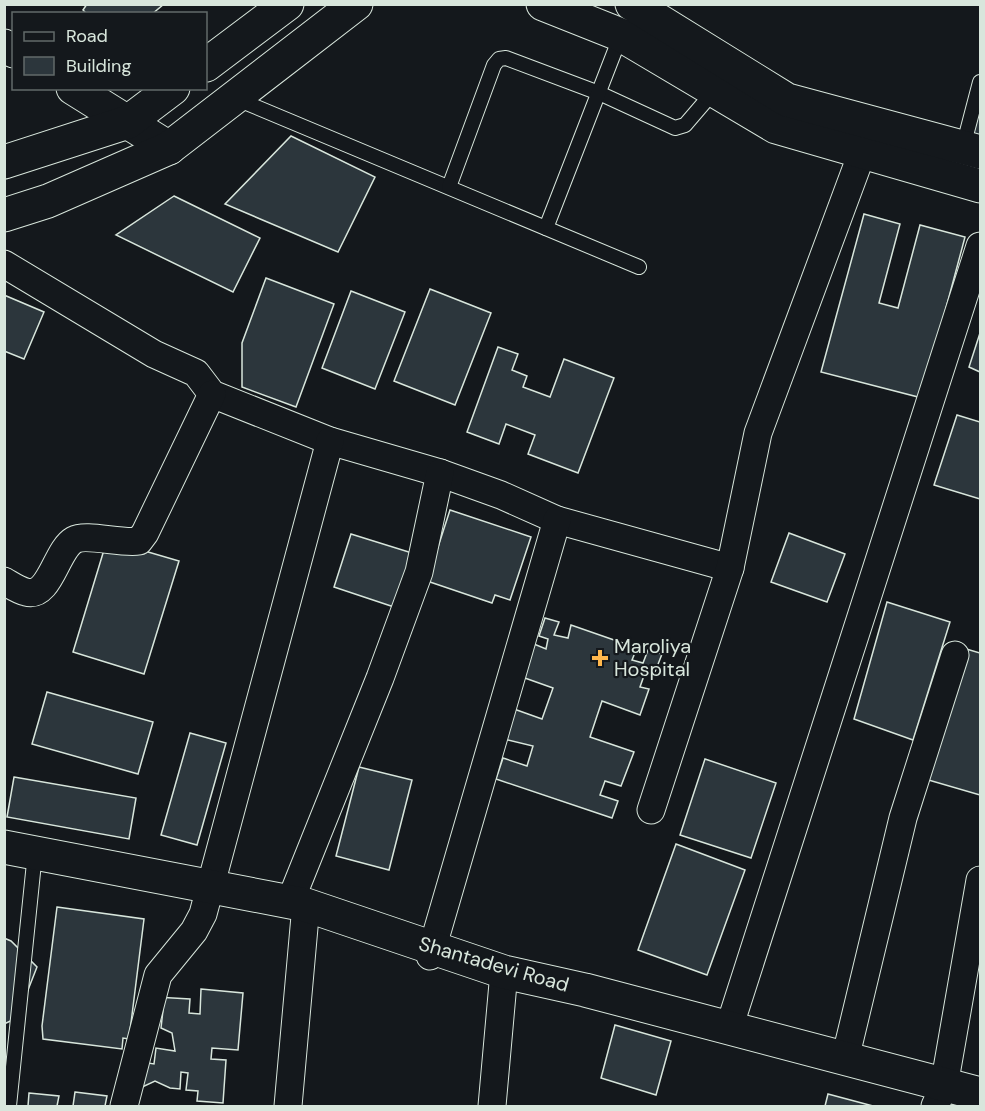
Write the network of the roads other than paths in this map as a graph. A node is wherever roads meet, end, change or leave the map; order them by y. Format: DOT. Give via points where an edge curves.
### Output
graph roads {
  1 [pos="287,4"];
  2 [pos="356,4"];
  3 [pos="543,4"];
  4 [pos="627,20"];
  5 [pos="207,64"];
  6 [pos="981,82"];
  7 [pos="77,90"];
  8 [pos="170,90"];
  9 [pos="715,90"];
  10 [pos="598,93"];
  11 [pos="234,97"];
  12 [pos="782,114"];
  13 [pos="128,122"];
  14 [pos="169,148"];
  15 [pos="972,150"];
  16 [pos="862,153"];
  17 [pos="4,162"];
  18 [pos="981,186"];
  19 [pos="449,187"];
  20 [pos="4,215"];
  21 [pos="546,228"];
  22 [pos="981,246"];
  23 [pos="4,264"];
  24 [pos="639,267"];
  25 [pos="212,394"];
  26 [pos="330,441"];
  27 [pos="440,473"];
  28 [pos="557,520"];
  29 [pos="730,568"];
  30 [pos="4,581"];
  31 [pos="955,655"];
  32 [pos="651,810"];
  33 [pos="20,850"];
  34 [pos="981,880"];
  35 [pos="209,887"];
  36 [pos="298,904"];
  37 [pos="431,952"];
  38 [pos="504,972"];
  39 [pos="729,1028"];
  40 [pos="845,1059"];
  41 [pos="962,1097"];
  42 [pos="9,1107"];
  43 [pos="124,1107"];
  44 [pos="288,1107"];
  45 [pos="492,1107"];
  1 -- 5 [label="main road"];
  2 -- 11 [label="main road"];
  3 -- 4 [label="main road"];
  4 -- 9 [label="main road"];
  4 -- 10 [label="lane"];
  4 -- 12 [label="main road"];
  6 -- 15 [label="lane"];
  7 -- 13 [label="main road"];
  8 -- 13 [label="main road"];
  9 -- 10 [label="lane" via="680,128"];
  9 -- 12 [label="main road"];
  10 -- 19 [label="lane" via="506,58 499,59"];
  10 -- 21 [label="lane"];
  11 -- 14 [label="main road"];
  11 -- 19 [label="lane"];
  12 -- 15 [label="main road"];
  12 -- 16 [label="main road"];
  13 -- 14 [label="main road"];
  13 -- 17 [label="main road"];
  14 -- 20 [label="main road" via="48,201"];
  16 -- 18 [label="main road"];
  16 -- 29 [label="street" via="758,433"];
  19 -- 21 [label="lane"];
  21 -- 24 [label="lane"];
  22 -- 39 [label="street"];
  23 -- 25 [label="street" via="154,354 196,373"];
  25 -- 26 [label="street"];
  25 -- 30 [label="street" via="139,541 84,537 74,540 43,588 36,592 27,593"];
  26 -- 27 [label="street"];
  26 -- 35 [label="street"];
  27 -- 28 [label="street"];
  27 -- 36 [label="street" via="419,572"];
  28 -- 29 [label="street"];
  28 -- 37 [label="street"];
  29 -- 32 [label="street"];
  31 -- 40 [label="street" via="903,818"];
  33 -- 35 [label="main road, Shantadevi Road"];
  33 -- 42 [label="lane"];
  34 -- 41 [label="street"];
  35 -- 36 [label="main road, Shantadevi Road"];
  35 -- 43 [label="street" via="200,924 158,975"];
  36 -- 37 [label="main road, Shantadevi Road"];
  36 -- 44 [label="street"];
  37 -- 38 [label="main road, Shantadevi Road"];
  38 -- 39 [label="main road, Shantadevi Road"];
  38 -- 45 [label="street"];
  39 -- 40 [label="main road, Shantadevi Road"];
  40 -- 41 [label="main road, Shantadevi Road"];
}
